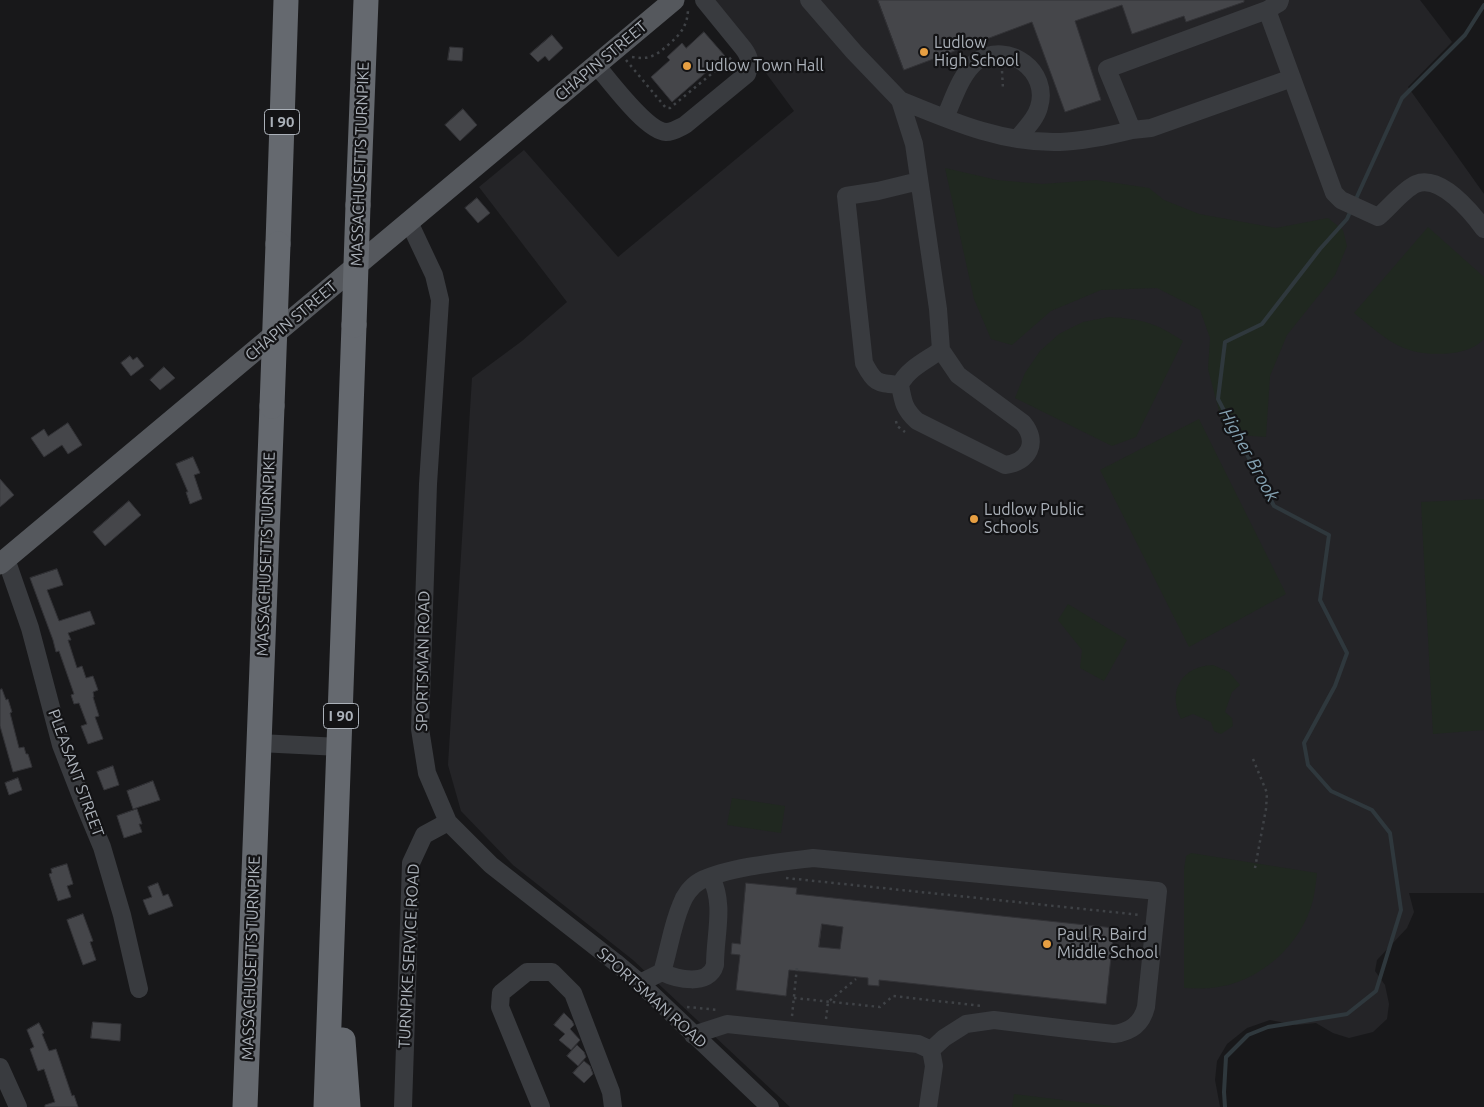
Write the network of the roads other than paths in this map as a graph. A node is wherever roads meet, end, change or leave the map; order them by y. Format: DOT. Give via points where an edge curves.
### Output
graph roads {
  1 [pos="286,0"];
  2 [pos="366,0"];
  3 [pos="674,0"];
  4 [pos="809,0"];
  5 [pos="699,4"];
  6 [pos="1274,5"];
  7 [pos="596,65"];
  8 [pos="1292,78"];
  9 [pos="900,100"];
  10 [pos="945,118"];
  11 [pos="1132,130"];
  12 [pos="1017,139"];
  13 [pos="919,181"];
  14 [pos="410,222"];
  15 [pos="1484,229"];
  16 [pos="940,350"];
  17 [pos="900,385"];
  18 [pos="3,562"];
  19 [pos="259,743"];
  20 [pos="340,746"];
  21 [pos="448,822"];
  22 [pos="337,825"];
  23 [pos="711,877"];
  24 [pos="662,972"];
  25 [pos="640,983"];
  26 [pos="139,989"];
  27 [pos="693,1035"];
  28 [pos="931,1050"];
  29 [pos="0,1067"];
  30 [pos="18,1107"];
  31 [pos="244,1107"];
  32 [pos="326,1107"];
  33 [pos="348,1107"];
  34 [pos="403,1107"];
  35 [pos="541,1107"];
  36 [pos="613,1107"];
  37 [pos="770,1107"];
  38 [pos="928,1107"];
  1 -- 19 [label="highway, MASSACHUSETTS TURNPIKE / I 90, bridge"];
  2 -- 20 [label="highway, MASSACHUSETTS TURNPIKE / I 90, bridge"];
  3 -- 7 [label="main road, CHAPIN STREET"];
  4 -- 9 [label="street"];
  5 -- 7 [label="street" via="749,55 750,65 747,74 685,125 666,132 646,123"];
  6 -- 8 [label="street"];
  6 -- 11 [label="street" via="1107,69"];
  7 -- 14 [label="main road, CHAPIN STREET"];
  8 -- 11 [label="street" via="1151,128"];
  8 -- 15 [label="street" via="1334,193 1341,200 1378,217 1406,191 1417,184 1428,183 1458,198"];
  9 -- 10 [label="street"];
  9 -- 13 [label="street" via="914,144"];
  10 -- 12 [label="street"];
  10 -- 12 [label="street" via="968,70 989,56 1014,56 1034,72 1040,83 1041,96 1032,121"];
  11 -- 12 [label="street" via="1060,142"];
  13 -- 16 [label="street" via="938,309"];
  13 -- 17 [label="street" via="878,192 846,196 864,363 872,379"];
  14 -- 18 [label="main road, CHAPIN STREET"];
  14 -- 21 [label="street, SPORTSMAN ROAD" via="434,275 440,300 428,484 420,729 427,773"];
  16 -- 17 [label="street" via="913,369"];
  16 -- 17 [label="street" via="958,376 1029,430 1031,442 1028,453 1020,461 1005,465 917,421 906,411"];
  18 -- 26 [label="street, PLEASANT STREET" via="30,628 62,745 102,847"];
  19 -- 20 [label="street"];
  19 -- 31 [label="highway, MASSACHUSETTS TURNPIKE / I 90"];
  20 -- 22 [label="highway, MASSACHUSETTS TURNPIKE / I 90"];
  21 -- 25 [label="street, SPORTSMAN ROAD" via="491,865"];
  21 -- 34 [label="street, TURNPIKE SERVICE ROAD" via="424,835 411,863"];
  22 -- 32 [label="highway, MASSACHUSETTS TURNPIKE / I 90"];
  22 -- 33 [label="highway"];
  23 -- 24 [label="street" via="698,882 687,892"];
  23 -- 24 [label="street" via="719,901 712,972 699,979"];
  23 -- 28 [label="street" via="813,858 1158,891 1146,1007 1135,1026 1114,1034 994,1020 966,1024"];
  24 -- 25 [label="street"];
  25 -- 27 [label="street, SPORTSMAN ROAD"];
  27 -- 28 [label="street" via="727,1024 918,1044"];
  27 -- 37 [label="street, SPORTSMAN ROAD"];
  28 -- 38 [label="street" via="934,1066"];
  29 -- 30 [label="street"];
  35 -- 36 [label="street" via="500,1007 501,993 527,972 552,972 573,993 611,1092"];
}
